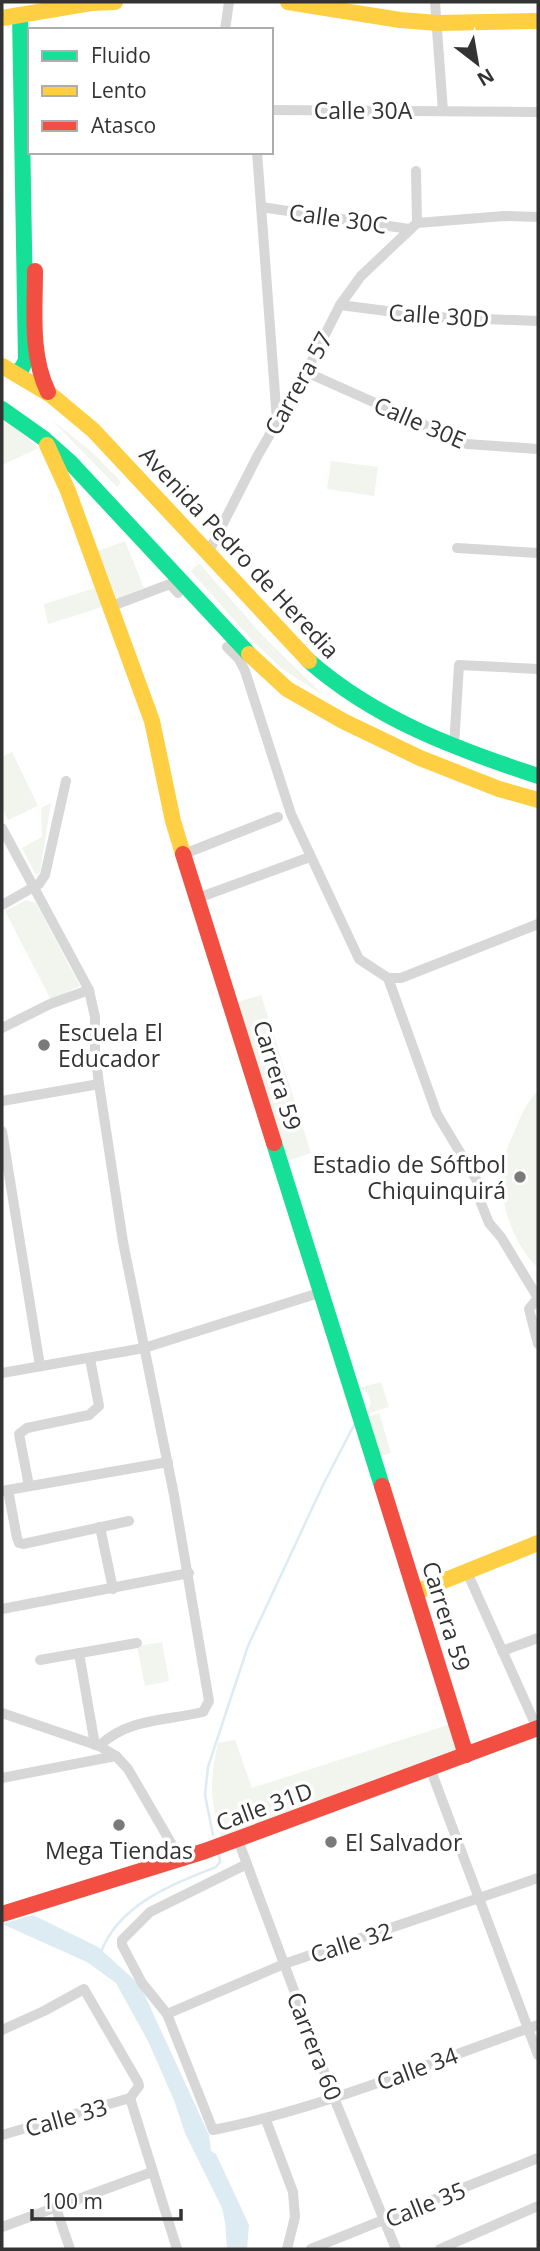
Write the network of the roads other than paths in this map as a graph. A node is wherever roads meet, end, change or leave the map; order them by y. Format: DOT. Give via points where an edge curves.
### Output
graph roads {
  1 [pos="115,2"];
  2 [pos="229,2"];
  3 [pos="288,2"];
  4 [pos="435,2"];
  5 [pos="91,3"];
  6 [pos="48,6"];
  7 [pos="2,18"];
  8 [pos="26,19"];
  9 [pos="538,21"];
  10 [pos="438,23"];
  11 [pos="225,28"];
  12 [pos="273,110"];
  13 [pos="443,111"];
  14 [pos="538,112"];
  15 [pos="32,154"];
  16 [pos="257,154"];
  17 [pos="416,170"];
  18 [pos="261,207"];
  19 [pos="538,217"];
  20 [pos="413,226"];
  21 [pos="340,305"];
  22 [pos="538,321"];
  23 [pos="8,369"];
  24 [pos="306,372"];
  25 [pos="48,392"];
  26 [pos="2,409"];
  27 [pos="277,421"];
  28 [pos="43,438"];
  29 [pos="538,449"];
  30 [pos="81,473"];
  31 [pos="68,491"];
  32 [pos="457,548"];
  33 [pos="208,553"];
  34 [pos="538,553"];
  35 [pos="112,607"];
  36 [pos="538,669"];
  37 [pos="454,746"];
  38 [pos="538,776"];
  39 [pos="66,781"];
  40 [pos="538,800"];
  41 [pos="278,817"];
  42 [pos="2,828"];
  43 [pos="184,854"];
  44 [pos="310,857"];
  45 [pos="35,886"];
  46 [pos="198,898"];
  47 [pos="2,905"];
  48 [pos="538,924"];
  49 [pos="388,978"];
  50 [pos="89,990"];
  51 [pos="2,1028"];
  52 [pos="99,1084"];
  53 [pos="2,1101"];
  54 [pos="2,1131"];
  55 [pos="322,1292"];
  56 [pos="538,1344"];
  57 [pos="144,1348"];
  58 [pos="90,1359"];
  59 [pos="40,1366"];
  60 [pos="2,1373"];
  61 [pos="167,1462"];
  62 [pos="29,1486"];
  63 [pos="5,1491"];
  64 [pos="129,1521"];
  65 [pos="100,1527"];
  66 [pos="538,1543"];
  67 [pos="467,1570"];
  68 [pos="189,1573"];
  69 [pos="113,1589"];
  70 [pos="416,1592"];
  71 [pos="2,1609"];
  72 [pos="538,1638"];
  73 [pos="137,1643"];
  74 [pos="502,1651"];
  75 [pos="79,1653"];
  76 [pos="40,1660"];
  77 [pos="2,1713"];
  78 [pos="538,1728"];
  79 [pos="97,1746"];
  80 [pos="466,1755"];
  81 [pos="116,1756"];
  82 [pos="430,1768"];
  83 [pos="2,1778"];
  84 [pos="238,1840"];
  85 [pos="181,1860"];
  86 [pos="247,1864"];
  87 [pos="538,1878"];
  88 [pos="480,1899"];
  89 [pos="2,1914"];
  90 [pos="284,1964"];
  91 [pos="167,2014"];
  92 [pos="533,2027"];
  93 [pos="2,2030"];
  94 [pos="538,2054"];
  95 [pos="130,2098"];
  96 [pos="334,2098"];
  97 [pos="266,2120"];
  98 [pos="2,2135"];
  99 [pos="538,2158"];
  100 [pos="152,2172"];
  101 [pos="538,2206"];
  102 [pos="56,2208"];
  103 [pos="384,2220"];
  104 [pos="2,2227"];
  105 [pos="70,2249"];
  106 [pos="177,2249"];
  107 [pos="288,2249"];
  108 [pos="312,2249"];
  109 [pos="396,2249"];
  110 [pos="440,2249"];
  1 -- 5 [label="main road"];
  2 -- 11 [label="street"];
  3 -- 10 [label="main road"];
  4 -- 10 [label="street"];
  5 -- 6 [label="main road"];
  6 -- 8 [label="main road"];
  7 -- 8 [label="main road"];
  8 -- 23 [label="main road" via="26,360 22,368"];
  9 -- 10 [label="main road"];
  10 -- 13 [label="street"];
  12 -- 13 [label="street, Calle 30A"];
  13 -- 14 [label="street, Calle 30A"];
  15 -- 25 [label="main road" via="36,358"];
  16 -- 18 [label="street"];
  17 -- 20 [label="street"];
  18 -- 20 [label="street, Calle 30C"];
  18 -- 27 [label="street"];
  19 -- 20 [label="street, Calle 30C"];
  20 -- 21 [label="street, Carrera 57" via="361,275"];
  21 -- 22 [label="street, Calle 30D" via="433,317"];
  21 -- 24 [label="street, Carrera 57"];
  23 -- 25 [label="main road, Avenida Pedro de Heredia"];
  24 -- 27 [label="street, Carrera 57"];
  24 -- 29 [label="street, Calle 30E" via="467,444"];
  25 -- 33 [label="main road, Avenida Pedro de Heredia" via="112,449"];
  26 -- 28 [label="main road"];
  27 -- 33 [label="street, Carrera 57"];
  28 -- 30 [label="main road"];
  28 -- 31 [label="main road, Carrera 59"];
  30 -- 31 [label="main road" via="72,477"];
  30 -- 40 [label="main road" via="235,641 287,689 420,758"];
  31 -- 35 [label="main road, Carrera 59"];
  32 -- 34 [label="street"];
  33 -- 37 [label="main road, Avenida Pedro de Heredia" via="300,653 336,685"];
  35 -- 43 [label="main road, Carrera 59" via="152,721"];
  35 -- 44 [label="street" via="170,584 239,659"];
  36 -- 37 [label="street" via="459,665"];
  37 -- 38 [label="main road, Avenida Pedro de Heredia"];
  39 -- 45 [label="street" via="45,875"];
  41 -- 43 [label="street"];
  42 -- 45 [label="street"];
  43 -- 46 [label="main road, Carrera 59"];
  44 -- 46 [label="street"];
  44 -- 49 [label="street" via="359,960"];
  45 -- 47 [label="street"];
  45 -- 50 [label="street"];
  46 -- 55 [label="main road, Carrera 59"];
  48 -- 49 [label="street" via="401,978"];
  49 -- 56 [label="street" via="438,1114 479,1185 489,1223 538,1298 529,1309"];
  50 -- 51 [label="street"];
  50 -- 52 [label="street"];
  52 -- 53 [label="street"];
  52 -- 57 [label="street"];
  54 -- 59 [label="street"];
  55 -- 57 [label="street"];
  55 -- 70 [label="main road, Carrera 59"];
  57 -- 58 [label="street"];
  57 -- 61 [label="street"];
  58 -- 59 [label="street"];
  58 -- 62 [label="street" via="97,1410 19,1434"];
  59 -- 60 [label="street"];
  61 -- 62 [label="street"];
  61 -- 68 [label="street"];
  62 -- 63 [label="street"];
  63 -- 65 [label="street" via="23,1544"];
  64 -- 65 [label="street"];
  65 -- 69 [label="street"];
  66 -- 67 [label="main road"];
  67 -- 70 [label="main road"];
  67 -- 74 [label="street"];
  68 -- 69 [label="street"];
  68 -- 79 [label="street" via="207,1707 202,1712 119,1730"];
  69 -- 71 [label="street"];
  70 -- 80 [label="main road, Carrera 59"];
  72 -- 74 [label="street"];
  73 -- 75 [label="street"];
  74 -- 78 [label="street"];
  75 -- 76 [label="street"];
  75 -- 79 [label="street"];
  77 -- 79 [label="street"];
  78 -- 80 [label="main road, Calle 31D"];
  79 -- 81 [label="street"];
  80 -- 82 [label="main road, Calle 31D"];
  81 -- 83 [label="street"];
  81 -- 85 [label="street"];
  82 -- 84 [label="main road, Calle 31D"];
  82 -- 88 [label="street"];
  84 -- 85 [label="main road, Calle 31D"];
  84 -- 86 [label="street, Carrera 60"];
  85 -- 89 [label="main road, Calle 31D"];
  86 -- 90 [label="street, Carrera 60"];
  86 -- 91 [label="street" via="150,1912 122,1940 142,1983"];
  87 -- 88 [label="street, Calle 32"];
  88 -- 90 [label="street, Calle 32"];
  88 -- 92 [label="street"];
  90 -- 91 [label="street, Calle 32"];
  90 -- 96 [label="street, Carrera 60"];
  91 -- 97 [label="street, Calle 34" via="213,2130"];
  92 -- 94 [label="street"];
  92 -- 96 [label="street, Calle 34"];
  93 -- 95 [label="street" via="84,1989 138,2082"];
  95 -- 98 [label="street, Calle 33"];
  95 -- 100 [label="street"];
  96 -- 97 [label="street, Calle 34"];
  96 -- 103 [label="street, Carrera 60"];
  97 -- 107 [label="street" via="293,2192 295,2217"];
  99 -- 103 [label="street, Calle 35"];
  100 -- 102 [label="street"];
  100 -- 106 [label="street"];
  101 -- 110 [label="street"];
  102 -- 104 [label="street"];
  102 -- 105 [label="street"];
  103 -- 108 [label="street, Calle 35"];
  103 -- 109 [label="street, Carrera 60"];
}
